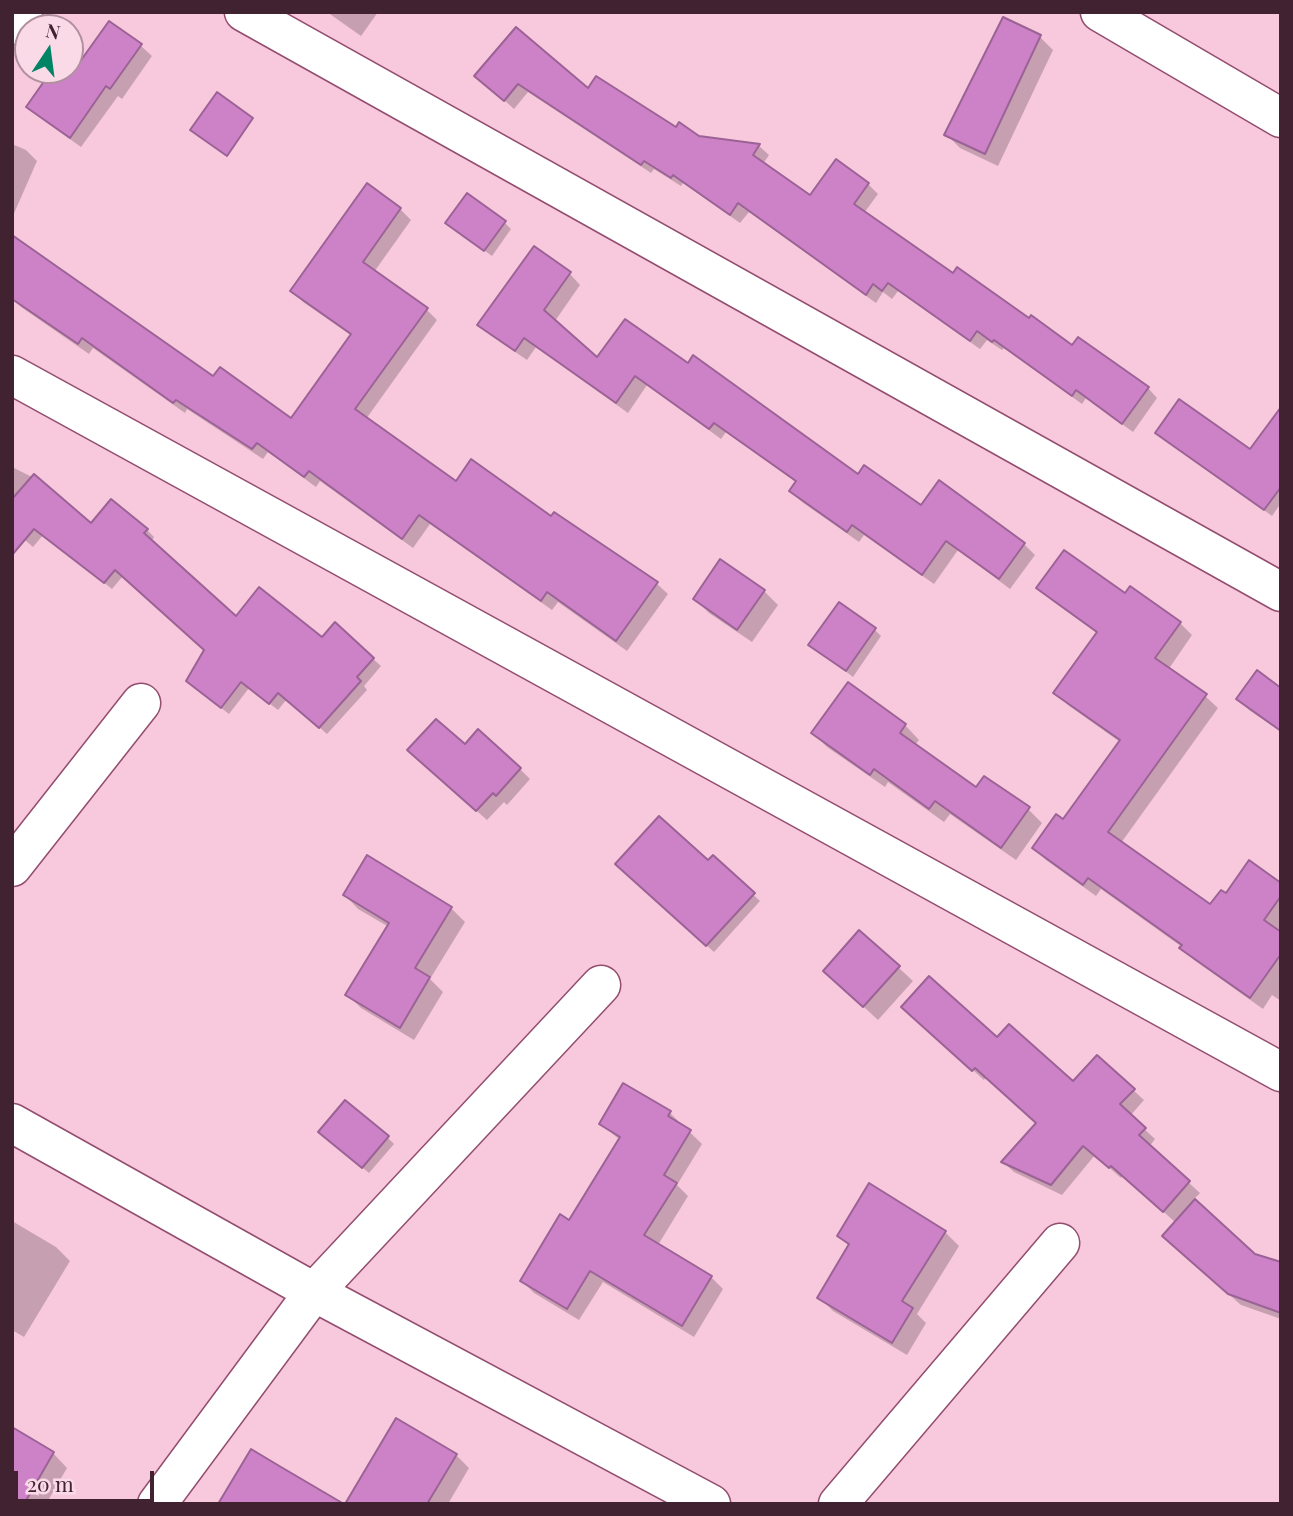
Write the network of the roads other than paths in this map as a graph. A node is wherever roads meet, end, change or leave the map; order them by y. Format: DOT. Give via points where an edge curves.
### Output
graph roads {
  1 [pos="23,12"];
  2 [pos="244,12"];
  3 [pos="1100,12"];
  4 [pos="12,25"];
  5 [pos="1281,118"];
  6 [pos="12,375"];
  7 [pos="1281,592"];
  8 [pos="141,703"];
  9 [pos="12,867"];
  10 [pos="601,985"];
  11 [pos="1281,1072"];
  12 [pos="12,1123"];
  13 [pos="1060,1243"];
  14 [pos="314,1292"];
  15 [pos="157,1504"];
  16 [pos="712,1504"];
  17 [pos="838,1504"];
  1 -- 4 [label="street"];
  2 -- 7 [label="street"];
  3 -- 5 [label="street"];
  6 -- 11 [label="street"];
  8 -- 9 [label="street"];
  10 -- 14 [label="street"];
  12 -- 14 [label="street"];
  13 -- 17 [label="street"];
  14 -- 15 [label="street"];
  14 -- 16 [label="street"];
}
